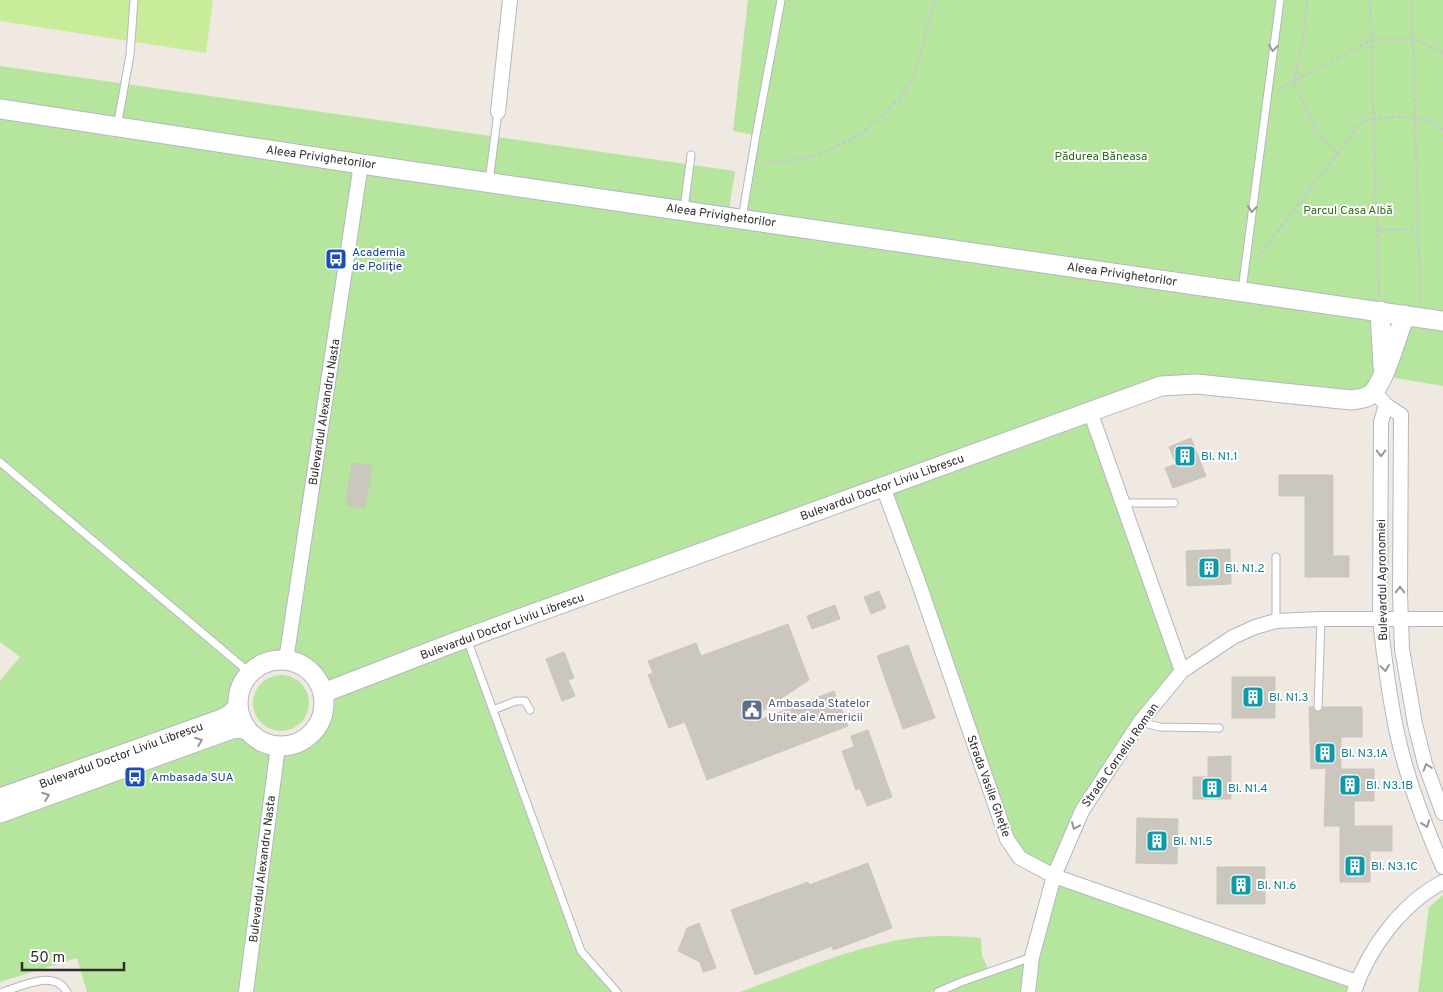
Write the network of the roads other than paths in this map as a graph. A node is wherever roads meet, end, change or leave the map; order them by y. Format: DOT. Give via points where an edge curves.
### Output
graph roads {
  1 [pos="134,0"];
  2 [pos="510,0"];
  3 [pos="781,0"];
  4 [pos="1280,0"];
  5 [pos="0,109"];
  6 [pos="498,112"];
  7 [pos="117,127"];
  8 [pos="691,155"];
  9 [pos="361,164"];
  10 [pos="489,181"];
  11 [pos="684,210"];
  12 [pos="742,218"];
  13 [pos="1243,283"];
  14 [pos="1380,311"];
  15 [pos="1413,316"];
  16 [pos="1443,321"];
  17 [pos="1381,391"];
  18 [pos="1090,411"];
  19 [pos="0,462"];
  20 [pos="883,487"];
  21 [pos="1123,503"];
  22 [pos="1174,503"];
  23 [pos="1276,557"];
  24 [pos="1321,619"];
  25 [pos="1380,619"];
  26 [pos="1400,619"];
  27 [pos="1443,619"];
  28 [pos="1276,621"];
  29 [pos="467,638"];
  30 [pos="286,660"];
  31 [pos="1182,671"];
  32 [pos="250,673"];
  33 [pos="323,693"];
  34 [pos="238,706"];
  35 [pos="1318,707"];
  36 [pos="493,710"];
  37 [pos="530,710"];
  38 [pos="1140,722"];
  39 [pos="1218,728"];
  40 [pos="247,730"];
  41 [pos="278,746"];
  42 [pos="0,798"];
  43 [pos="0,813"];
  44 [pos="1443,813"];
  45 [pos="1443,867"];
  46 [pos="1054,876"];
  47 [pos="1443,882"];
  48 [pos="1032,956"];
  49 [pos="1355,987"];
  50 [pos="3,992"];
  51 [pos="67,992"];
  52 [pos="246,992"];
  53 [pos="617,992"];
  54 [pos="938,992"];
  55 [pos="1028,992"];
  1 -- 7 [label="lane" via="130,55"];
  2 -- 6 [label="street"];
  3 -- 12 [label="lane"];
  4 -- 13 [label="lane, one-way"];
  5 -- 7 [label="street, Aleea Privighetorilor"];
  6 -- 10 [label="lane"];
  7 -- 9 [label="street, Aleea Privighetorilor"];
  8 -- 11 [label="lane"];
  9 -- 10 [label="street, Aleea Privighetorilor"];
  9 -- 30 [label="street, Bulevardul Alexandru Nasta"];
  10 -- 11 [label="street, Aleea Privighetorilor"];
  11 -- 12 [label="street, Aleea Privighetorilor"];
  12 -- 13 [label="street, Aleea Privighetorilor"];
  13 -- 14 [label="street, Aleea Privighetorilor"];
  14 -- 15 [label="street, Aleea Privighetorilor"];
  14 -- 17 [label="street"];
  15 -- 16 [label="street, Aleea Privighetorilor"];
  15 -- 17 [label="street"];
  17 -- 18 [label="street, Bulevardul Doctor Liviu Librescu" via="1351,400 1179,384 1161,386"];
  17 -- 25 [label="street, Bulevardul Agronomiei, one-way"];
  26 -- 17 [label="street, Bulevardul Agronomiei, one-way" via="1401,415"];
  18 -- 20 [label="street, Bulevardul Doctor Liviu Librescu"];
  18 -- 21 [label="street"];
  19 -- 32 [label="lane"];
  20 -- 29 [label="street, Bulevardul Doctor Liviu Librescu"];
  20 -- 46 [label="street, Strada Vasile Gheție" via="1007,839 1020,858"];
  21 -- 22 [label="lane"];
  21 -- 31 [label="street"];
  23 -- 28 [label="lane"];
  24 -- 25 [label="street, Strada Corneliu Roman"];
  24 -- 28 [label="street, Strada Corneliu Roman"];
  24 -- 35 [label="lane"];
  25 -- 26 [label="street, Strada Corneliu Roman"];
  25 -- 45 [label="street, Bulevardul Agronomiei, one-way" via="1397,734"];
  26 -- 27 [label="street, Strada Corneliu Roman"];
  44 -- 26 [label="street, Bulevardul Agronomiei, one-way" via="1425,764 1413,714 1404,669"];
  28 -- 31 [label="street, Strada Corneliu Roman" via="1233,637"];
  29 -- 33 [label="street, Bulevardul Doctor Liviu Librescu"];
  29 -- 36 [label="lane"];
  30 -- 32 [label="street" via="264,663"];
  30 -- 33 [label="street" via="303,666 314,675"];
  31 -- 38 [label="street, Strada Corneliu Roman"];
  32 -- 34 [label="street" via="239,691"];
  33 -- 41 [label="street" via="322,717 315,730 306,739"];
  34 -- 40 [label="street"];
  34 -- 42 [label="street, Bulevardul Doctor Liviu Librescu" via="222,719"];
  36 -- 37 [label="lane" via="516,701 525,701"];
  36 -- 53 [label="lane" via="581,951"];
  38 -- 39 [label="lane" via="1160,727"];
  38 -- 46 [label="street, Strada Corneliu Roman, one-way" via="1082,811"];
  40 -- 41 [label="street" via="263,743"];
  43 -- 40 [label="street, Bulevardul Doctor Liviu Librescu, one-way" via="229,730"];
  41 -- 52 [label="street, Bulevardul Alexandru Nasta"];
  46 -- 48 [label="street, Strada Corneliu Roman"];
  46 -- 49 [label="street, Strada Vasile Gheție"];
  47 -- 49 [label="street" via="1416,901 1390,927 1374,947"];
  48 -- 54 [label="lane"];
  48 -- 55 [label="street, Strada Corneliu Roman"];
  50 -- 51 [label="lane" via="50,980 59,983"];
}
